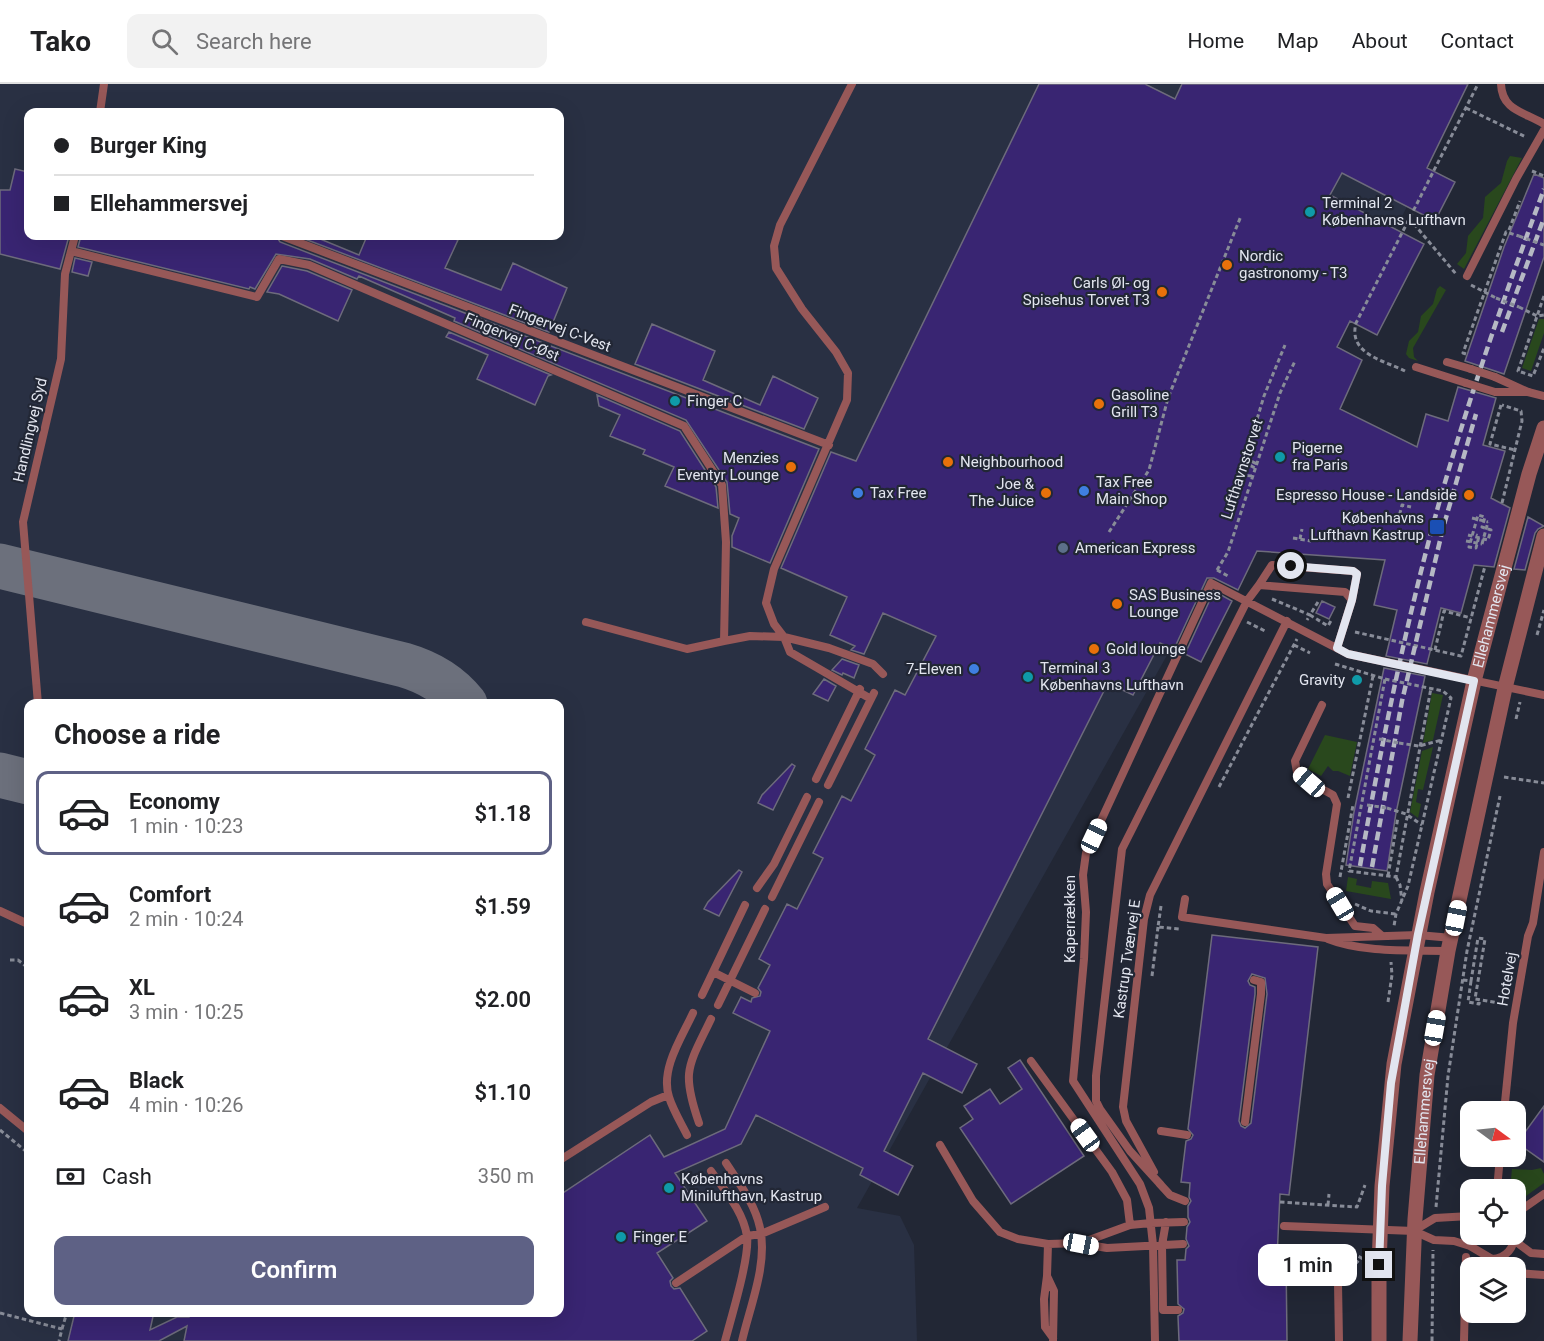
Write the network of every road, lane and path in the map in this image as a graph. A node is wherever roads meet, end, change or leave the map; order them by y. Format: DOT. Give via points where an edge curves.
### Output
graph roads {
  1 [pos="104,84"];
  2 [pos="852,84"];
  3 [pos="1478,84"];
  4 [pos="1501,84"];
  5 [pos="101,108"];
  6 [pos="1466,108"];
  7 [pos="1544,124"];
  8 [pos="1544,130"];
  9 [pos="1537,142"];
  10 [pos="1531,171"];
  11 [pos="1544,176"];
  12 [pos="1520,200"];
  13 [pos="1241,216"];
  14 [pos="1409,218"];
  15 [pos="1509,230"];
  16 [pos="74,240"];
  17 [pos="292,240"];
  18 [pos="1543,245"];
  19 [pos="71,250"];
  20 [pos="1465,279"];
  21 [pos="1484,293"];
  22 [pos="1544,296"];
  23 [pos="1544,315"];
  24 [pos="1537,316"];
  25 [pos="1354,339"];
  26 [pos="1285,345"];
  27 [pos="1544,348"];
  28 [pos="1469,355"];
  29 [pos="1295,361"];
  30 [pos="1447,362"];
  31 [pos="1416,367"];
  32 [pos="1528,392"];
  33 [pos="1544,396"];
  34 [pos="1494,403"];
  35 [pos="1501,405"];
  36 [pos="1544,428"];
  37 [pos="829,445"];
  38 [pos="1515,450"];
  39 [pos="1244,460"];
  40 [pos="1256,466"];
  41 [pos="1242,469"];
  42 [pos="1240,475"];
  43 [pos="1252,476"];
  44 [pos="1502,503"];
  45 [pos="1411,507"];
  46 [pos="1472,518"];
  47 [pos="1411,520"];
  48 [pos="1302,529"];
  49 [pos="1108,532"];
  50 [pos="1468,535"];
  51 [pos="1476,535"];
  52 [pos="1544,536"];
  53 [pos="1293,538"];
  54 [pos="1300,539"];
  55 [pos="1311,540"];
  56 [pos="1466,541"];
  57 [pos="1485,566"];
  58 [pos="1217,570"];
  59 [pos="1210,583"];
  60 [pos="1257,588"];
  61 [pos="1320,597"];
  62 [pos="1244,599"];
  63 [pos="1352,600"];
  64 [pos="1544,610"];
  65 [pos="1310,615"];
  66 [pos="1471,618"];
  67 [pos="1287,621"];
  68 [pos="586,622"];
  69 [pos="1250,624"];
  70 [pos="1344,626"];
  71 [pos="1303,630"];
  72 [pos="1267,632"];
  73 [pos="784,637"];
  74 [pos="1536,638"];
  75 [pos="723,641"];
  76 [pos="1294,645"];
  77 [pos="1337,648"];
  78 [pos="1435,650"];
  79 [pos="1310,653"];
  80 [pos="1335,664"];
  81 [pos="883,674"];
  82 [pos="1373,676"];
  83 [pos="1385,680"];
  84 [pos="1474,681"];
  85 [pos="1431,688"];
  86 [pos="1505,688"];
  87 [pos="860,690"];
  88 [pos="1522,691"];
  89 [pos="1544,695"];
  90 [pos="38,699"];
  91 [pos="1322,705"];
  92 [pos="1515,723"];
  93 [pos="1374,738"];
  94 [pos="1442,740"];
  95 [pos="1419,746"];
  96 [pos="1504,777"];
  97 [pos="816,779"];
  98 [pos="1544,783"];
  99 [pos="828,785"];
  100 [pos="1219,788"];
  101 [pos="1501,788"];
  102 [pos="807,797"];
  103 [pos="819,802"];
  104 [pos="1361,804"];
  105 [pos="1353,805"];
  106 [pos="1345,806"];
  107 [pos="1406,814"];
  108 [pos="1398,817"];
  109 [pos="1422,825"];
  110 [pos="1544,852"];
  111 [pos="1336,869"];
  112 [pos="1341,870"];
  113 [pos="1349,871"];
  114 [pos="1388,876"];
  115 [pos="1396,877"];
  116 [pos="757,888"];
  117 [pos="772,897"];
  118 [pos="1185,899"];
  119 [pos="1348,899"];
  120 [pos="1162,901"];
  121 [pos="1402,902"];
  122 [pos="745,905"];
  123 [pos="765,909"];
  124 [pos="0,911"];
  125 [pos="1396,914"];
  126 [pos="24,922"];
  127 [pos="1158,927"];
  128 [pos="1181,929"];
  129 [pos="1418,934"];
  130 [pos="1380,935"];
  131 [pos="1392,936"];
  132 [pos="1326,938"];
  133 [pos="1450,945"];
  134 [pos="1415,950"];
  135 [pos="1389,951"];
  136 [pos="10,960"];
  137 [pos="24,965"];
  138 [pos="713,972"];
  139 [pos="1254,980"];
  140 [pos="1463,980"];
  141 [pos="730,981"];
  142 [pos="1471,981"];
  143 [pos="1150,985"];
  144 [pos="755,993"];
  145 [pos="702,995"];
  146 [pos="1480,999"];
  147 [pos="718,1005"];
  148 [pos="1516,1005"];
  149 [pos="1387,1010"];
  150 [pos="693,1013"];
  151 [pos="711,1019"];
  152 [pos="1031,1061"];
  153 [pos="668,1095"];
  154 [pos="1505,1101"];
  155 [pos="0,1108"];
  156 [pos="1245,1122"];
  157 [pos="699,1123"];
  158 [pos="24,1128"];
  159 [pos="0,1130"];
  160 [pos="1161,1131"];
  161 [pos="687,1135"];
  162 [pos="1187,1135"];
  163 [pos="940,1145"];
  164 [pos="24,1150"];
  165 [pos="564,1157"];
  166 [pos="726,1163"];
  167 [pos="711,1171"];
  168 [pos="1365,1183"];
  169 [pos="1161,1185"];
  170 [pos="1329,1194"];
  171 [pos="1544,1194"];
  172 [pos="1185,1201"];
  173 [pos="1280,1202"];
  174 [pos="1328,1205"];
  175 [pos="1526,1206"];
  176 [pos="825,1207"];
  177 [pos="1460,1217"];
  178 [pos="1435,1218"];
  179 [pos="1151,1222"];
  180 [pos="1166,1222"];
  181 [pos="1184,1222"];
  182 [pos="1130,1225"];
  183 [pos="1284,1226"];
  184 [pos="1380,1230"];
  185 [pos="1414,1231"];
  186 [pos="761,1234"];
  187 [pos="747,1236"];
  188 [pos="1434,1240"];
  189 [pos="1048,1244"];
  190 [pos="1081,1244"];
  191 [pos="1184,1244"];
  192 [pos="1153,1245"];
  193 [pos="1162,1245"];
  194 [pos="1513,1245"];
  195 [pos="1522,1245"];
  196 [pos="1544,1254"];
  197 [pos="1361,1257"];
  198 [pos="1488,1257"];
  199 [pos="1500,1257"];
  200 [pos="1526,1274"];
  201 [pos="1544,1275"];
  202 [pos="676,1283"];
  203 [pos="1338,1283"];
  204 [pos="1178,1310"];
  205 [pos="0,1313"];
  206 [pos="65,1317"];
  207 [pos="1464,1323"];
  208 [pos="63,1329"];
  209 [pos="1053,1339"];
  210 [pos="59,1341"];
  211 [pos="725,1341"];
  212 [pos="742,1341"];
  213 [pos="1155,1341"];
  214 [pos="1339,1341"];
  215 [pos="1379,1341"];
  216 [pos="1410,1341"];
  217 [pos="1432,1341"];
  218 [pos="1464,1341"];
  1 -- 5 [label="lane"];
  2 -- 37 [label="lane" via="780,225 774,246 776,268 848,373 847,400"];
  3 -- 6 [label="path"];
  4 -- 7 [label="lane" via="1509,107"];
  6 -- 9 [label="path"];
  6 -- 14 [label="path"];
  8 -- 9 [label="lane"];
  9 -- 20 [label="lane"];
  10 -- 11 [label="path"];
  12 -- 15 [label="path"];
  13 -- 49 [label="path" via="1168,398 1149,470"];
  14 -- 20 [label="path"];
  14 -- 25 [label="path" via="1356,323"];
  16 -- 19 [label="lane, Handlingvej Syd"];
  17 -- 37 [label="lane, Fingervej C-Vest"];
  18 -- 21 [label="path, bridge" via="1506,232"];
  19 -- 75 [label="lane, Fingervej C-Øst" via="257,297 279,259 309,265 684,426 722,485 726,542"];
  19 -- 90 [label="lane, Handlingvej Syd" via="65,274 61,359 23,522"];
  20 -- 21 [label="path"];
  21 -- 24 [label="path, bridge"];
  21 -- 28 [label="path" via="1463,353"];
  22 -- 24 [label="path"];
  23 -- 24 [label="path"];
  24 -- 27 [label="path" via="1518,371 1533,376"];
  26 -- 39 [label="path"];
  29 -- 40 [label="path, Lufthavnstorvet"];
  30 -- 32 [label="lane, bridge" via="1500,378"];
  31 -- 32 [label="lane, bridge" via="1495,392"];
  32 -- 33 [label="lane"];
  34 -- 35 [label="path"];
  35 -- 38 [label="path" via="1521,411"];
  35 -- 38 [label="path" via="1490,444"];
  36 -- 84 [label="street, Ellehammersvej"];
  37 -- 73 [label="lane" via="774,569 766,603"];
  38 -- 44 [label="path"];
  39 -- 40 [label="path"];
  39 -- 41 [label="path"];
  40 -- 43 [label="path, Lufthavnstorvet"];
  42 -- 43 [label="path"];
  43 -- 58 [label="path, Lufthavnstorvet" via="1228,552"];
  45 -- 47 [label="path" via="1402,505 1399,517"];
  46 -- 56 [label="path, bridge" via="1488,522 1482,544"];
  48 -- 54 [label="path"];
  50 -- 51 [label="path" via="1479,538 1488,540 1491,530 1482,527 1485,517 1478,515 1474,531 1472,539 1469,547 1476,549 1477,542 1479,536"];
  52 -- 86 [label="street, Ellehammersvej"];
  53 -- 54 [label="path"];
  54 -- 55 [label="path"];
  57 -- 66 [label="path"];
  58 -- 59 [label="path, Lufthavnstorvet"];
  58 -- 60 [label="path"];
  59 -- 62 [label="lane"];
  59 -- 179 [label="lane, Kaperrækken" via="1086,853 1083,875 1084,959 1072,1081 1140,1184"];
  60 -- 62 [label="lane"];
  60 -- 63 [label="lane" via="1345,592"];
  60 -- 63 [label="lane" via="1272,565 1353,571 1357,574"];
  60 -- 65 [label="path"];
  61 -- 65 [label="path"];
  62 -- 67 [label="lane"];
  62 -- 169 [label="lane" via="1122,849 1096,1101 1130,1151"];
  63 -- 70 [label="lane"];
  64 -- 74 [label="path"];
  65 -- 70 [label="path" via="1328,626 1333,618"];
  65 -- 71 [label="path"];
  66 -- 78 [label="path" via="1461,656"];
  66 -- 78 [label="path" via="1444,611"];
  67 -- 71 [label="lane"];
  67 -- 169 [label="lane, Kastrup Tværvej E" via="1150,895 1144,919 1123,1107 1126,1121"];
  68 -- 75 [label="lane" via="687,649"];
  69 -- 72 [label="path"];
  70 -- 77 [label="lane"];
  70 -- 78 [label="path" via="1356,633"];
  71 -- 76 [label="path"];
  71 -- 77 [label="lane"];
  73 -- 75 [label="lane" via="750,636"];
  73 -- 81 [label="lane" via="873,663"];
  73 -- 87 [label="lane" via="789,652"];
  76 -- 79 [label="path"];
  76 -- 100 [label="path"];
  77 -- 84 [label="lane" via="1348,654"];
  80 -- 82 [label="path"];
  82 -- 83 [label="path"];
  82 -- 106 [label="path"];
  83 -- 85 [label="path"];
  83 -- 93 [label="path"];
  84 -- 86 [label="lane"];
  84 -- 129 [label="street, Ellehammersvej"];
  85 -- 94 [label="path" via="1451,698"];
  85 -- 95 [label="path"];
  86 -- 88 [label="lane"];
  86 -- 133 [label="street, Ellehammersvej"];
  87 -- 97 [label="lane"];
  87 -- 99 [label="lane" via="873,696"];
  88 -- 89 [label="lane"];
  88 -- 92 [label="path"];
  91 -- 130 [label="lane" via="1295,760 1297,772 1333,795 1337,804 1326,874 1328,884 1355,926 1373,928"];
  93 -- 95 [label="path, bridge"];
  93 -- 104 [label="path"];
  94 -- 95 [label="path"];
  94 -- 109 [label="path"];
  95 -- 107 [label="path"];
  96 -- 98 [label="path"];
  101 -- 140 [label="path"];
  102 -- 116 [label="lane" via="774,864"];
  103 -- 117 [label="lane"];
  104 -- 107 [label="path, bridge"];
  104 -- 113 [label="path"];
  105 -- 112 [label="path"];
  107 -- 109 [label="path"];
  107 -- 115 [label="path"];
  108 -- 114 [label="path"];
  109 -- 121 [label="path"];
  110 -- 148 [label="lane, Hotelvej"];
  111 -- 112 [label="path" via="1338,883"];
  112 -- 113 [label="path"];
  113 -- 114 [label="path"];
  114 -- 115 [label="path"];
  115 -- 121 [label="path"];
  118 -- 132 [label="lane" via="1182,916"];
  119 -- 125 [label="path" via="1371,911"];
  120 -- 127 [label="path"];
  121 -- 125 [label="path"];
  122 -- 138 [label="lane"];
  123 -- 141 [label="lane"];
  124 -- 126 [label="lane"];
  125 -- 131 [label="path"];
  127 -- 128 [label="path"];
  127 -- 143 [label="path"];
  129 -- 131 [label="lane"];
  129 -- 133 [label="lane"];
  129 -- 134 [label="street, Ellehammersvej"];
  130 -- 131 [label="lane"];
  130 -- 132 [label="lane"];
  132 -- 135 [label="lane"];
  133 -- 134 [label="lane"];
  133 -- 185 [label="street, Ellehammersvej" via="1427,1075"];
  134 -- 135 [label="lane"];
  134 -- 184 [label="street, Ellehammersvej" via="1391,1083"];
  135 -- 149 [label="path" via="1392,975"];
  136 -- 137 [label="path"];
  138 -- 141 [label="lane"];
  138 -- 145 [label="lane"];
  139 -- 156 [label="lane" via="1261,982 1261,994"];
  140 -- 142 [label="path"];
  140 -- 178 [label="path" via="1448,1076"];
  141 -- 144 [label="lane"];
  141 -- 147 [label="lane"];
  142 -- 146 [label="path" via="1468,1002 1479,1004"];
  142 -- 146 [label="path" via="1478,938 1485,939 1475,999"];
  146 -- 148 [label="path"];
  148 -- 154 [label="lane, Hotelvej"];
  150 -- 153 [label="lane" via="670,1062"];
  151 -- 157 [label="lane" via="690,1063 688,1080"];
  152 -- 182 [label="lane" via="1112,1172 1127,1200"];
  153 -- 161 [label="lane"];
  153 -- 165 [label="lane"];
  155 -- 158 [label="lane"];
  159 -- 164 [label="path"];
  160 -- 162 [label="lane"];
  163 -- 189 [label="lane" via="973,1201 1000,1232"];
  166 -- 186 [label="lane" via="752,1204"];
  167 -- 187 [label="lane" via="738,1210"];
  168 -- 174 [label="path" via="1357,1208"];
  169 -- 172 [label="lane, Kastrup Tværvej E" via="1170,1195"];
  170 -- 174 [label="path"];
  171 -- 175 [label="lane"];
  173 -- 174 [label="path"];
  176 -- 186 [label="lane"];
  177 -- 178 [label="lane"];
  178 -- 185 [label="lane"];
  179 -- 180 [label="lane"];
  179 -- 182 [label="lane"];
  179 -- 192 [label="lane, Kaperrækken"];
  180 -- 181 [label="lane"];
  180 -- 193 [label="lane"];
  182 -- 190 [label="lane"];
  183 -- 184 [label="lane"];
  184 -- 185 [label="lane"];
  184 -- 215 [label="street, Ellehammersvej"];
  185 -- 188 [label="lane"];
  185 -- 216 [label="street, Ellehammersvej"];
  186 -- 187 [label="lane"];
  186 -- 212 [label="lane" via="758,1274"];
  187 -- 202 [label="lane"];
  187 -- 211 [label="lane" via="743,1270"];
  188 -- 198 [label="lane" via="1462,1243"];
  188 -- 217 [label="path"];
  189 -- 190 [label="lane"];
  189 -- 209 [label="lane" via="1045,1327"];
  190 -- 192 [label="lane" via="1107,1248"];
  191 -- 193 [label="lane"];
  192 -- 193 [label="lane"];
  192 -- 213 [label="lane, Kaperrækken"];
  193 -- 204 [label="lane" via="1163,1310"];
  194 -- 199 [label="lane"];
  195 -- 196 [label="lane" via="1531,1253"];
  197 -- 203 [label="path"];
  200 -- 201 [label="lane"];
  203 -- 214 [label="lane"];
  205 -- 208 [label="path"];
  206 -- 208 [label="path"];
  207 -- 218 [label="lane"];
  208 -- 210 [label="path"];
}
